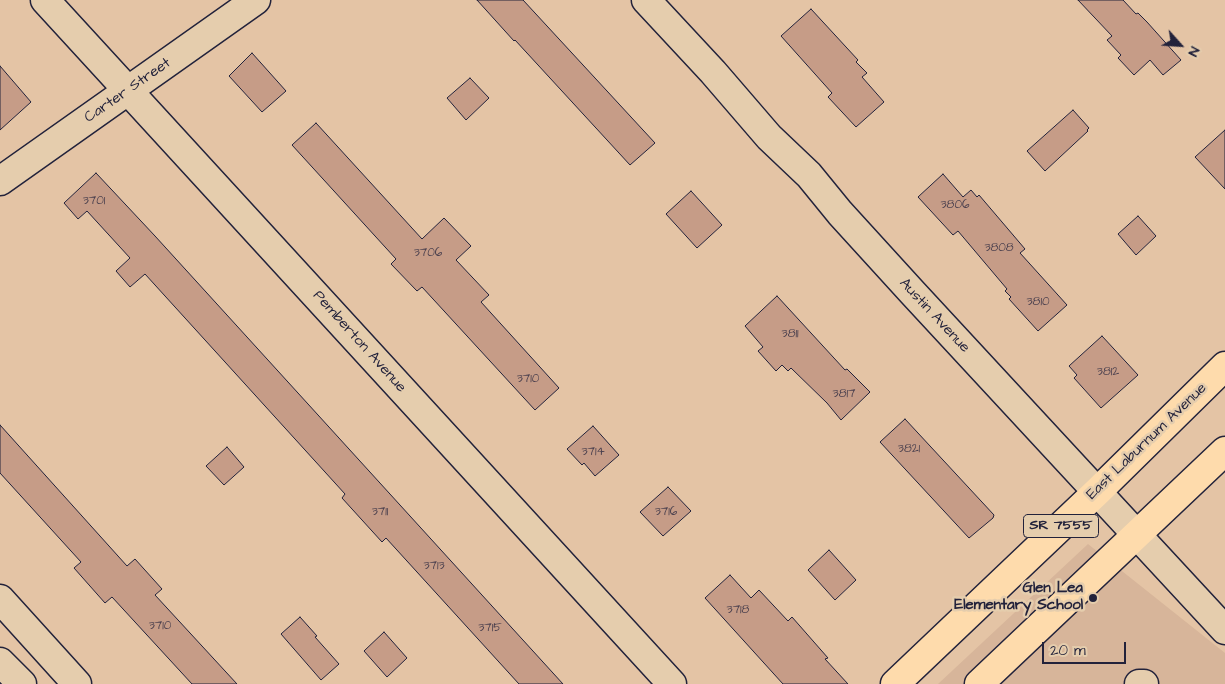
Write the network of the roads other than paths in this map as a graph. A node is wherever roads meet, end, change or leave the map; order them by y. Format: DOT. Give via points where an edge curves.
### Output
graph roads {
  1 [pos="45,0"];
  2 [pos="256,0"];
  3 [pos="646,0"];
  4 [pos="129,90"];
  5 [pos="0,181"];
  6 [pos="1225,366"];
  7 [pos="1225,451"];
  8 [pos="1098,491"];
  9 [pos="1137,535"];
  10 [pos="5,612"];
  11 [pos="1225,630"];
  12 [pos="0,662"];
  13 [pos="22,684"];
  14 [pos="77,684"];
  15 [pos="672,684"];
  16 [pos="895,684"];
  17 [pos="979,684"];
  18 [pos="1139,684"];
  19 [pos="1144,684"];
  1 -- 4 [label="street, Pemberton Avenue"];
  2 -- 4 [label="street, Carter Street"];
  3 -- 8 [label="street, Austin Avenue"];
  4 -- 5 [label="street, Carter Street"];
  4 -- 15 [label="street, Pemberton Avenue"];
  6 -- 8 [label="main road, East Laburnum Avenue / SR 7555"];
  7 -- 9 [label="main road"];
  8 -- 9 [label="street, Austin Avenue"];
  8 -- 16 [label="main road, East Laburnum Avenue / SR 7555"];
  9 -- 11 [label="street, Austin Avenue"];
  9 -- 17 [label="main road"];
  10 -- 14 [label="street"];
  12 -- 13 [label="street"];
  18 -- 19 [label="street"];
}
